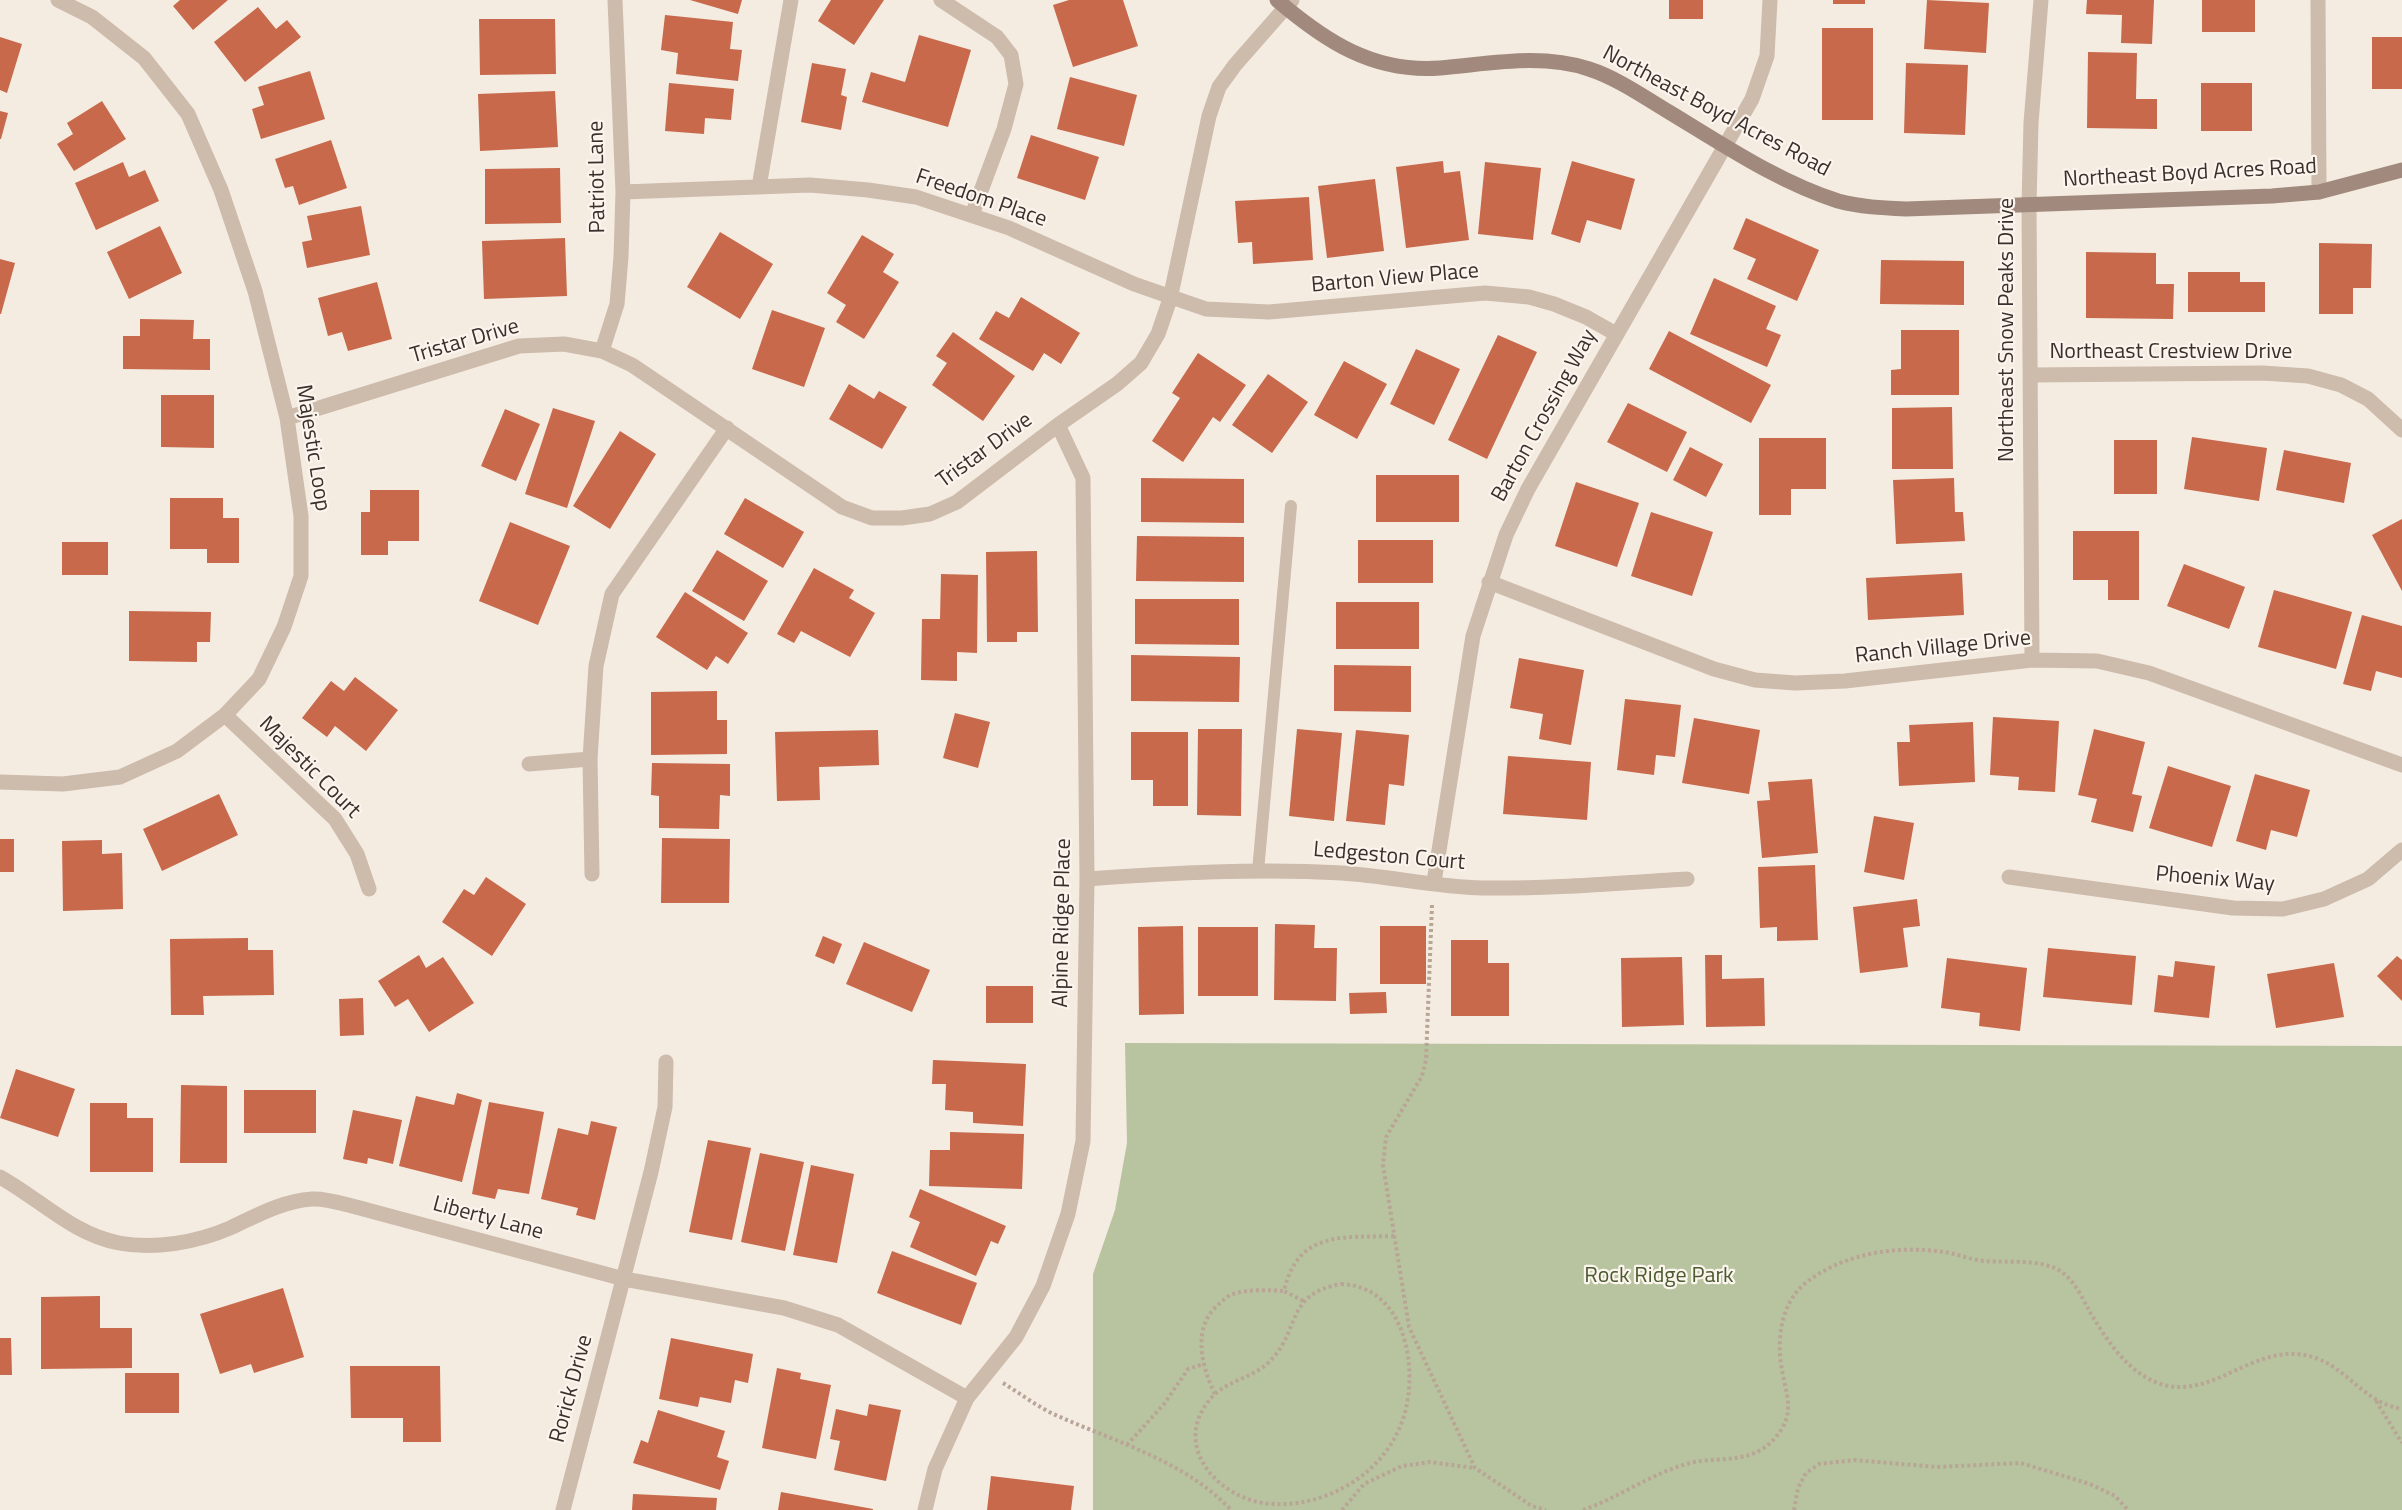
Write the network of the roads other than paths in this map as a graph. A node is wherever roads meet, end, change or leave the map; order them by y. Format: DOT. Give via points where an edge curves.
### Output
graph roads {
  1 [pos="58,0"];
  2 [pos="615,0"];
  3 [pos="791,0"];
  4 [pos="941,0"];
  5 [pos="1770,0"];
  6 [pos="2041,0"];
  7 [pos="2318,0"];
  8 [pos="1285,2"];
  9 [pos="1725,146"];
  10 [pos="2402,170"];
  11 [pos="759,187"];
  12 [pos="623,192"];
  13 [pos="2319,192"];
  14 [pos="2029,205"];
  15 [pos="972,215"];
  16 [pos="1170,299"];
  17 [pos="1616,334"];
  18 [pos="602,351"];
  19 [pos="2032,375"];
  20 [pos="286,418"];
  21 [pos="2400,422"];
  22 [pos="1058,425"];
  23 [pos="727,428"];
  24 [pos="1291,506"];
  25 [pos="1490,582"];
  26 [pos="2032,660"];
  27 [pos="225,715"];
  28 [pos="590,759"];
  29 [pos="529,764"];
  30 [pos="2402,765"];
  31 [pos="0,782"];
  32 [pos="2402,850"];
  33 [pos="1258,871"];
  34 [pos="592,874"];
  35 [pos="2009,877"];
  36 [pos="1087,879"];
  37 [pos="1687,879"];
  38 [pos="1434,882"];
  39 [pos="369,889"];
  40 [pos="666,1062"];
  41 [pos="0,1177"];
  42 [pos="624,1279"];
  43 [pos="967,1398"];
  44 [pos="563,1510"];
  45 [pos="925,1510"];
  1 -- 20 [label="street, Majestic Loop" via="92,17 144,58 188,114 221,190 255,291"];
  2 -- 12 [label="street, Patriot Lane"];
  3 -- 11 [label="street"];
  4 -- 15 [label="street" via="997,37 1011,56 1017,84"];
  5 -- 9 [label="street, Barton Crossing Way" via="1767,56 1752,99"];
  6 -- 14 [label="street, Northeast Snow Peaks Drive"];
  7 -- 13 [label="street"];
  8 -- 9 [label="street, Northeast Boyd Acres Road" via="1321,37 1360,56 1395,66 1437,68 1547,60 1590,69"];
  8 -- 16 [label="street, Tristar Drive" via="1219,87 1209,116"];
  9 -- 14 [label="street, Northeast Boyd Acres Road" via="1795,183 1838,201 1873,208"];
  9 -- 17 [label="street, Barton Crossing Way"];
  10 -- 13 [label="street, Northeast Boyd Acres Road"];
  11 -- 12 [label="street, Freedom Place"];
  11 -- 15 [label="street, Freedom Place" via="810,185 868,190 916,197"];
  12 -- 18 [label="street, Patriot Lane" via="617,304"];
  13 -- 14 [label="street, Northeast Boyd Acres Road"];
  14 -- 19 [label="street, Northeast Snow Peaks Drive"];
  15 -- 16 [label="street, Freedom Place"];
  16 -- 17 [label="street, Barton View Place" via="1206,309 1269,312 1485,293 1554,304"];
  16 -- 22 [label="street, Tristar Drive" via="1158,334 1141,363 1118,384"];
  17 -- 25 [label="street, Barton Crossing Way" via="1528,489"];
  18 -- 20 [label="street, Tristar Drive" via="564,344 519,346"];
  18 -- 23 [label="street, Tristar Drive" via="632,365"];
  19 -- 21 [label="street, Northeast Crestview Drive" via="2308,376 2341,385"];
  19 -- 26 [label="street, Northeast Snow Peaks Drive"];
  20 -- 27 [label="street, Majestic Loop" via="301,516 301,576 284,627 259,679"];
  22 -- 23 [label="street, Tristar Drive" via="957,502 930,514 902,518 872,518 842,507"];
  22 -- 36 [label="street, Alpine Ridge Place" via="1083,478"];
  23 -- 28 [label="street" via="612,594 596,666"];
  24 -- 33 [label="lane"];
  25 -- 26 [label="street, Ranch Village Drive" via="1714,669 1755,680 1845,681"];
  25 -- 38 [label="street, Barton Crossing Way" via="1473,636"];
  26 -- 30 [label="street, Ranch Village Drive" via="2097,661 2149,673"];
  27 -- 31 [label="street, Majestic Loop" via="177,751 120,777 63,784"];
  27 -- 39 [label="street, Majestic Court" via="335,819 357,854"];
  28 -- 29 [label="street"];
  28 -- 34 [label="street"];
  32 -- 35 [label="street, Phoenix Way" via="2368,879 2324,899 2283,909 2233,908"];
  33 -- 36 [label="street, Ledgeston Court"];
  33 -- 38 [label="street, Ledgeston Court" via="1342,873"];
  36 -- 43 [label="street, Alpine Ridge Place" via="1081,1151 1068,1214 1043,1286 1016,1337"];
  37 -- 38 [label="street, Ledgeston Court" via="1532,888 1479,888"];
  40 -- 42 [label="street, Rorick Drive" via="666,1107"];
  41 -- 42 [label="street, Liberty Lane" via="78,1230 119,1243 154,1246 193,1240 228,1229 267,1209 313,1198"];
  42 -- 43 [label="street, Liberty Lane" via="784,1308 838,1325"];
  42 -- 44 [label="street, Rorick Drive"];
  43 -- 45 [label="street, Alpine Ridge Place" via="935,1469"];
}
